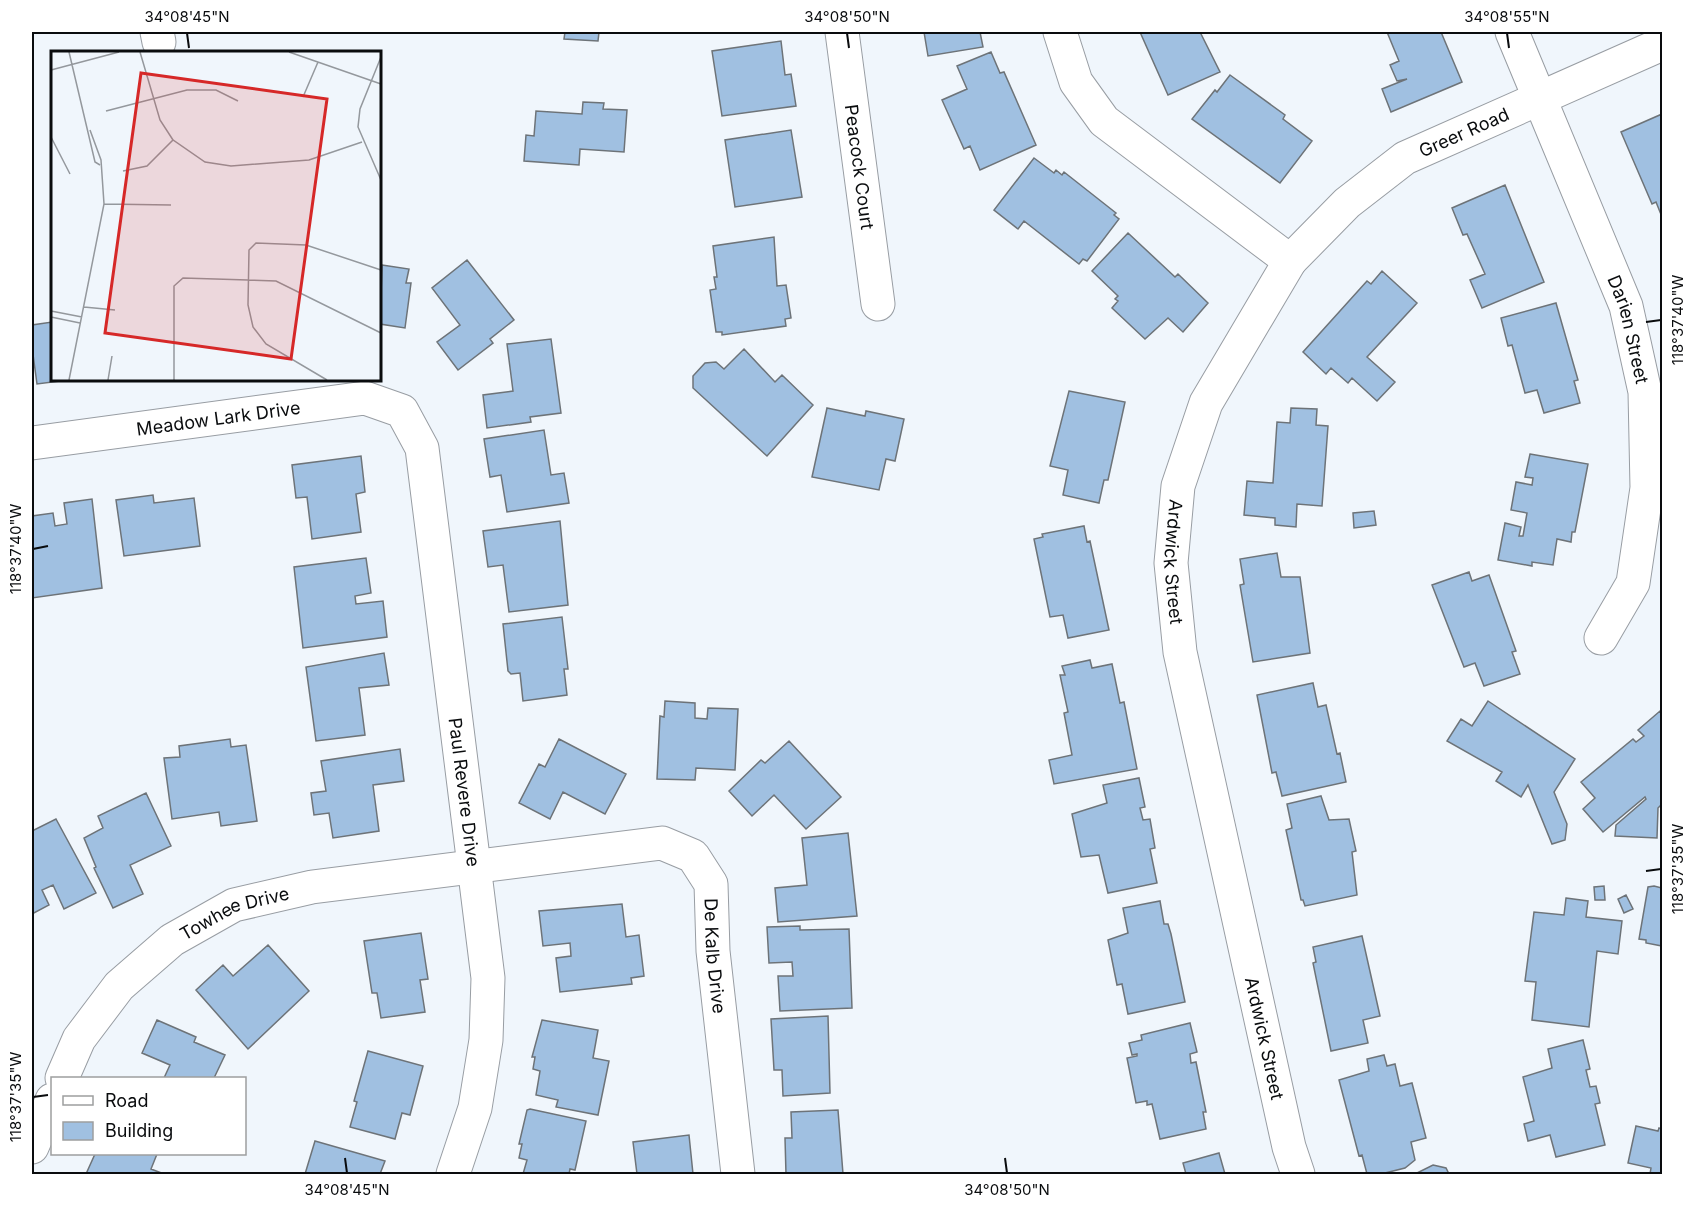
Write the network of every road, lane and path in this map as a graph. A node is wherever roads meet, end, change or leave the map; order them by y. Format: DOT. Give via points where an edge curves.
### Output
graph roads {
  1 [pos="842,32"];
  2 [pos="1060,32"];
  3 [pos="1512,32"];
  4 [pos="1662,44"];
  5 [pos="1540,96"];
  6 [pos="1290,261"];
  7 [pos="878,304"];
  8 [pos="402,411"];
  9 [pos="32,443"];
  10 [pos="1601,638"];
  11 [pos="475,865"];
  12 [pos="62,1077"];
  13 [pos="51,1102"];
  14 [pos="32,1147"];
  15 [pos="453,1174"];
  16 [pos="738,1174"];
  17 [pos="1298,1174"];
  1 -- 7 [label="street, Peacock Court"];
  2 -- 6 [label="street" via="1076,82 1104,121"];
  3 -- 5 [label="street, Darien Street"];
  4 -- 5 [label="street, Greer Road"];
  5 -- 6 [label="street, Greer Road" via="1405,158 1347,203"];
  5 -- 10 [label="street, Darien Street" via="1626,306 1645,392 1647,488 1634,583"];
  6 -- 17 [label="street, Ardwick Street" via="1206,403 1178,486 1171,563 1180,652"];
  8 -- 9 [label="street, Meadow Lark Drive" via="365,398"];
  8 -- 11 [label="street, Paul Revere Drive" via="422,448"];
  11 -- 12 [label="street, Towhee Drive" via="312,887 234,905 172,940 119,986 79,1039"];
  11 -- 15 [label="street, Paul Revere Drive" via="488,978 486,1040 475,1108"];
  11 -- 16 [label="street, De Kalb Drive" via="662,843 693,856 711,884 712,951"];
  13 -- 14 [label="street"];
}
